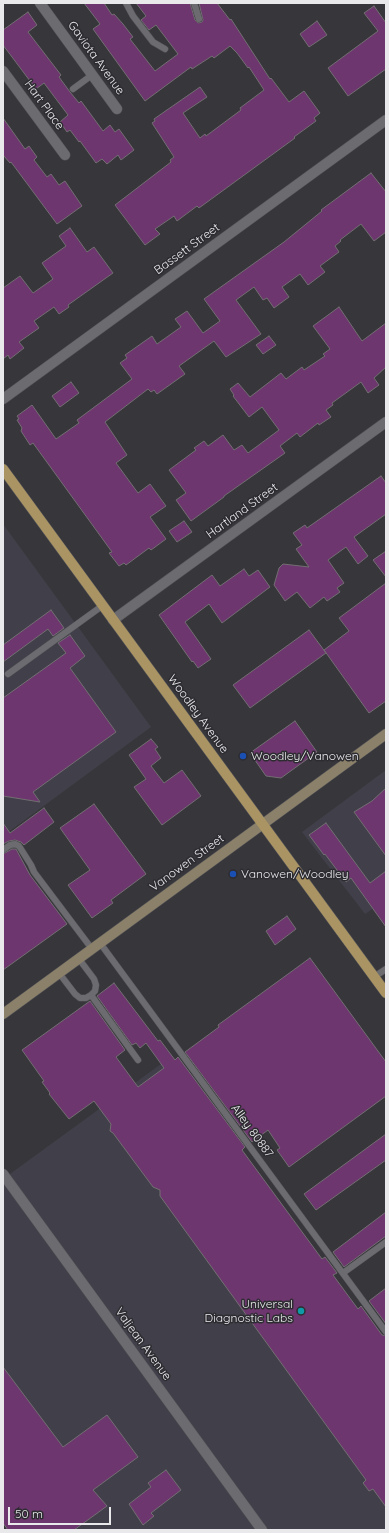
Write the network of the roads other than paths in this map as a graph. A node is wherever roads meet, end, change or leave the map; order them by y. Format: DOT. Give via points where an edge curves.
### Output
graph roads {
  1 [pos="40,3"];
  2 [pos="126,3"];
  3 [pos="194,3"];
  4 [pos="199,19"];
  5 [pos="165,50"];
  6 [pos="3,71"];
  7 [pos="92,75"];
  8 [pos="73,89"];
  9 [pos="117,108"];
  10 [pos="386,120"];
  11 [pos="65,155"];
  12 [pos="3,399"];
  13 [pos="386,422"];
  14 [pos="3,470"];
  15 [pos="102,606"];
  16 [pos="113,620"];
  17 [pos="8,674"];
  18 [pos="386,734"];
  19 [pos="263,824"];
  20 [pos="3,850"];
  21 [pos="96,946"];
  22 [pos="79,959"];
  23 [pos="386,969"];
  24 [pos="59,973"];
  25 [pos="374,977"];
  26 [pos="386,993"];
  27 [pos="91,995"];
  28 [pos="3,1014"];
  29 [pos="138,1060"];
  30 [pos="3,1174"];
  31 [pos="386,1242"];
  32 [pos="343,1273"];
  33 [pos="386,1332"];
  34 [pos="262,1530"];
  1 -- 7 [label="street, Gaviota Avenue"];
  2 -- 5 [label="lane" via="153,42"];
  3 -- 4 [label="lane"];
  6 -- 11 [label="street, Hart Place"];
  7 -- 8 [label="lane"];
  7 -- 9 [label="street, Gaviota Avenue"];
  10 -- 12 [label="street, Bassett Street"];
  13 -- 16 [label="street, Hartland Street"];
  14 -- 15 [label="main road, Woodley Avenue"];
  15 -- 16 [label="main road, Woodley Avenue"];
  15 -- 17 [label="lane"];
  16 -- 19 [label="main road, Woodley Avenue"];
  18 -- 19 [label="main road, Vanowen Street"];
  19 -- 21 [label="main road, Vanowen Street"];
  19 -- 25 [label="main road, Woodley Avenue"];
  20 -- 21 [label="lane, Alley 80887" via="10,845 19,846 34,872"];
  21 -- 22 [label="main road, Vanowen Street"];
  21 -- 32 [label="lane, Alley 80887"];
  22 -- 24 [label="main road, Vanowen Street"];
  22 -- 27 [label="lane" via="96,985"];
  23 -- 25 [label="lane"];
  24 -- 27 [label="lane" via="80,998"];
  24 -- 28 [label="main road, Vanowen Street"];
  25 -- 26 [label="main road, Woodley Avenue"];
  27 -- 29 [label="lane"];
  30 -- 34 [label="street, Valjean Avenue"];
  31 -- 32 [label="lane"];
  32 -- 33 [label="lane, Alley 80887"];
}
